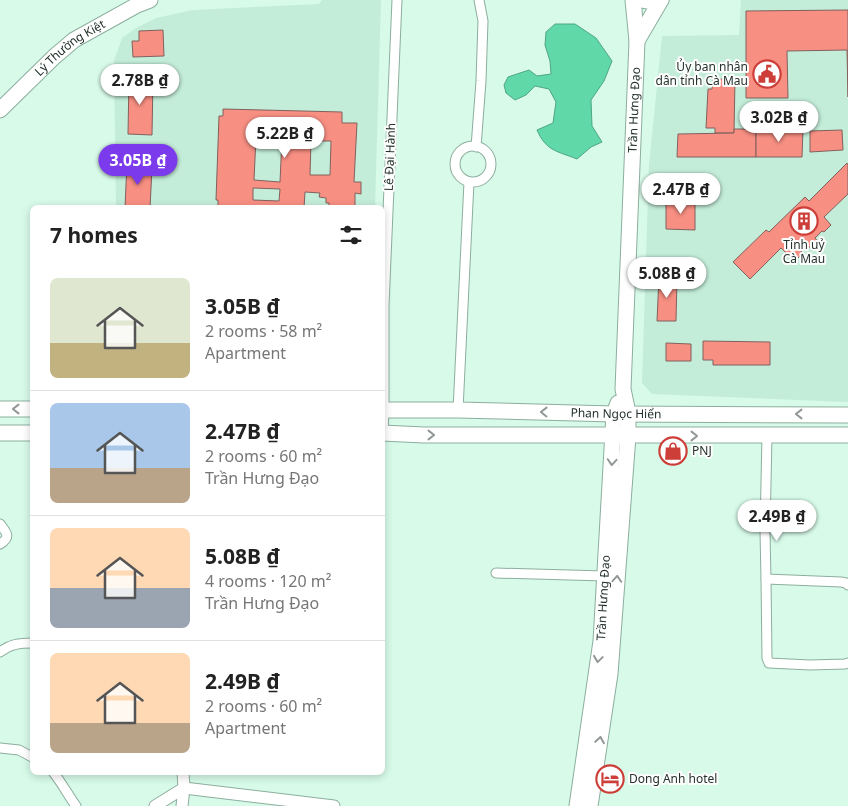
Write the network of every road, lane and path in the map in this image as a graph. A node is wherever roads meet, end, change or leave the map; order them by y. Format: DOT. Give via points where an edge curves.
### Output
graph roads {
  1 [pos="150,0"];
  2 [pos="397,0"];
  3 [pos="478,0"];
  4 [pos="632,0"];
  5 [pos="642,0"];
  6 [pos="661,0"];
  7 [pos="637,41"];
  8 [pos="0,110"];
  9 [pos="476,147"];
  10 [pos="469,182"];
  11 [pos="385,261"];
  12 [pos="0,409"];
  13 [pos="30,410"];
  14 [pos="385,410"];
  15 [pos="458,410"];
  16 [pos="621,414"];
  17 [pos="848,415"];
  18 [pos="0,433"];
  19 [pos="30,433"];
  20 [pos="385,433"];
  21 [pos="848,435"];
  22 [pos="620,436"];
  23 [pos="767,436"];
  24 [pos="0,524"];
  25 [pos="0,544"];
  26 [pos="496,573"];
  27 [pos="605,576"];
  28 [pos="766,579"];
  29 [pos="848,585"];
  30 [pos="608,627"];
  31 [pos="30,643"];
  32 [pos="0,652"];
  33 [pos="848,663"];
  34 [pos="0,748"];
  35 [pos="30,756"];
  36 [pos="56,775"];
  37 [pos="182,775"];
  38 [pos="184,788"];
  39 [pos="76,806"];
  40 [pos="155,806"];
  41 [pos="182,806"];
  42 [pos="334,806"];
  43 [pos="577,806"];
  44 [pos="590,806"];
  1 -- 8 [label="main road, Lý Thường Kiệt" via="74,40"];
  2 -- 11 [label="street, Lê Đại Hành"];
  3 -- 9 [label="street" via="482,21"];
  4 -- 7 [label="main road, Trần Hưng Đạo"];
  5 -- 6 [label="main road"];
  6 -- 7 [label="main road, Trần Hưng Đạo"];
  7 -- 16 [label="main road, Trần Hưng Đạo"];
  9 -- 10 [label="street" via="490,159 489,171 478,182"];
  9 -- 10 [label="street" via="466,148 456,157 458,176"];
  10 -- 15 [label="street"];
  13 -- 12 [label="main road, one-way"];
  14 -- 15 [label="main road, Phan Ngọc Hiển"];
  16 -- 15 [label="main road, Phan Ngọc Hiển, one-way"];
  17 -- 16 [label="main road, Phan Ngọc Hiển, one-way"];
  16 -- 22 [label="main road, Trần Hưng Đạo"];
  18 -- 19 [label="main road"];
  20 -- 22 [label="main road, Phan Ngọc Hiển, one-way"];
  21 -- 23 [label="main road, Phan Ngọc Hiển"];
  22 -- 23 [label="main road, Phan Ngọc Hiển, one-way"];
  22 -- 27 [label="main road, Trần Hưng Đạo, one-way"];
  30 -- 22 [label="main road, Trần Hưng Đạo, one-way"];
  23 -- 28 [label="street"];
  24 -- 25 [label="street" via="7,536"];
  26 -- 27 [label="street"];
  27 -- 30 [label="main road, Trần Hưng Đạo"];
  28 -- 29 [label="street"];
  28 -- 33 [label="street" via="767,658 770,663"];
  30 -- 43 [label="main road, Trần Hưng Đạo, one-way" via="601,641"];
  44 -- 30 [label="main road, Trần Hưng Đạo, one-way" via="610,674"];
  31 -- 32 [label="street" via="20,643"];
  34 -- 35 [label="street" via="19,750"];
  36 -- 39 [label="street"];
  37 -- 38 [label="street"];
  38 -- 40 [label="street"];
  38 -- 41 [label="street"];
  38 -- 42 [label="street"];
}
